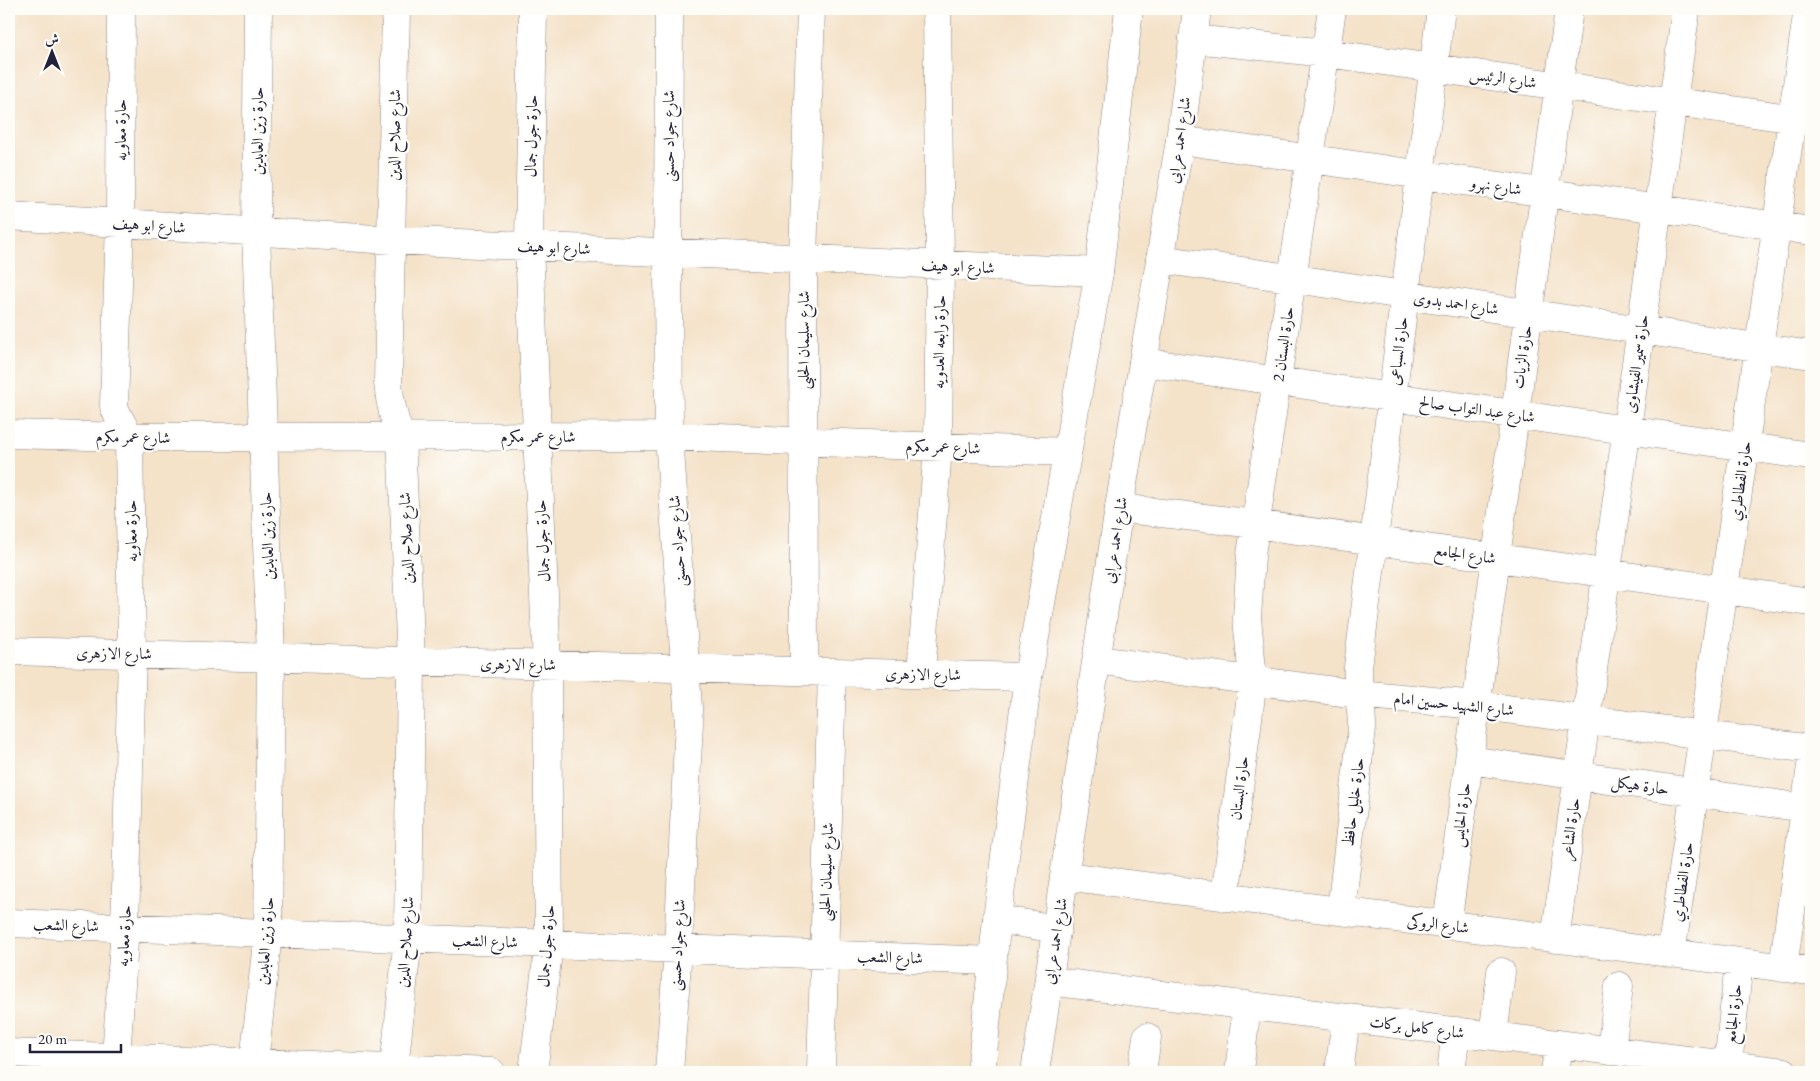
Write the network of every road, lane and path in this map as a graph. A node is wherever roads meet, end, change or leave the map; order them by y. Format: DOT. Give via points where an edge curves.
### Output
graph roads {
  1 [pos="121,9"];
  2 [pos="258,9"];
  3 [pos="396,9"];
  4 [pos="533,9"];
  5 [pos="669,9"];
  6 [pos="811,9"];
  7 [pos="937,9"];
  8 [pos="1129,9"];
  9 [pos="1197,9"];
  10 [pos="1332,9"];
  11 [pos="1441,9"];
  12 [pos="1568,9"];
  13 [pos="1686,9"];
  14 [pos="1808,9"];
  15 [pos="1194,39"];
  16 [pos="1326,53"];
  17 [pos="1434,68"];
  18 [pos="1558,86"];
  19 [pos="1673,102"];
  20 [pos="1802,120"];
  21 [pos="1180,140"];
  22 [pos="1310,159"];
  23 [pos="1420,174"];
  24 [pos="1544,193"];
  25 [pos="1658,209"];
  26 [pos="9,216"];
  27 [pos="120,223"];
  28 [pos="1777,226"];
  29 [pos="1811,231"];
  30 [pos="256,232"];
  31 [pos="392,240"];
  32 [pos="529,246"];
  33 [pos="668,252"];
  34 [pos="803,258"];
  35 [pos="1160,259"];
  36 [pos="940,265"];
  37 [pos="1099,272"];
  38 [pos="1292,279"];
  39 [pos="1405,296"];
  40 [pos="1528,314"];
  41 [pos="1641,330"];
  42 [pos="1759,348"];
  43 [pos="1811,356"];
  44 [pos="1144,362"];
  45 [pos="1277,381"];
  46 [pos="1392,397"];
  47 [pos="1514,414"];
  48 [pos="1626,430"];
  49 [pos="9,434"];
  50 [pos="537,436"];
  51 [pos="669,436"];
  52 [pos="129,437"];
  53 [pos="263,437"];
  54 [pos="401,437"];
  55 [pos="803,441"];
  56 [pos="938,447"];
  57 [pos="1744,447"];
  58 [pos="1067,452"];
  59 [pos="1811,456"];
  60 [pos="1119,508"];
  61 [pos="1255,524"];
  62 [pos="1374,541"];
  63 [pos="1496,558"];
  64 [pos="1606,573"];
  65 [pos="1724,590"];
  66 [pos="1811,602"];
  67 [pos="9,651"];
  68 [pos="132,654"];
  69 [pos="271,657"];
  70 [pos="1097,660"];
  71 [pos="411,661"];
  72 [pos="547,664"];
  73 [pos="685,668"];
  74 [pos="804,671"];
  75 [pos="832,672"];
  76 [pos="922,674"];
  77 [pos="1028,677"];
  78 [pos="1253,680"];
  79 [pos="1358,694"];
  80 [pos="1476,705"];
  81 [pos="1586,720"];
  82 [pos="1703,735"];
  83 [pos="1811,749"];
  84 [pos="1468,760"];
  85 [pos="1811,766"];
  86 [pos="1578,776"];
  87 [pos="1695,792"];
  88 [pos="1808,808"];
  89 [pos="1065,876"];
  90 [pos="1225,896"];
  91 [pos="1341,911"];
  92 [pos="997,919"];
  93 [pos="9,923"];
  94 [pos="1447,925"];
  95 [pos="125,927"];
  96 [pos="1057,929"];
  97 [pos="268,933"];
  98 [pos="408,938"];
  99 [pos="1555,939"];
  100 [pos="549,944"];
  101 [pos="678,949"];
  102 [pos="824,954"];
  103 [pos="1671,954"];
  104 [pos="992,961"];
  105 [pos="1739,962"];
  106 [pos="1784,968"];
  107 [pos="1811,971"];
  108 [pos="1501,972"];
  109 [pos="1049,981"];
  110 [pos="1619,986"];
  111 [pos="1247,1005"];
  112 [pos="1346,1018"];
  113 [pos="1456,1031"];
  114 [pos="1493,1036"];
  115 [pos="1147,1038"];
  116 [pos="1559,1044"];
  117 [pos="1611,1051"];
  118 [pos="9,1053"];
  119 [pos="116,1057"];
  120 [pos="254,1062"];
  121 [pos="64,1064"];
  122 [pos="1680,1066"];
  123 [pos="1728,1066"];
  124 [pos="377,1069"];
  125 [pos="486,1072"];
  126 [pos="491,1072"];
  127 [pos="533,1072"];
  128 [pos="668,1072"];
  129 [pos="821,1072"];
  130 [pos="981,1072"];
  131 [pos="1035,1072"];
  132 [pos="1142,1072"];
  133 [pos="1239,1072"];
  134 [pos="1339,1072"];
  135 [pos="1451,1072"];
  136 [pos="1555,1072"];
  137 [pos="1784,1072"];
  1 -- 27 [label="street, حارة معاويه"];
  2 -- 30 [label="street, حارة زين العابدين"];
  3 -- 31 [label="street, شارع صلاح الدين"];
  4 -- 32 [label="street, حارة جول جمال"];
  5 -- 33 [label="street, شارع جواد حسنى"];
  6 -- 34 [label="street, شارع سليمان الحلبى"];
  7 -- 36 [label="street, حارة رابعه العدويه"];
  8 -- 37 [label="street"];
  9 -- 15 [label="street, شارع احمد عرابى"];
  10 -- 16 [label="street, حارة البستان 2"];
  11 -- 17 [label="street, حارة السباعى"];
  12 -- 18 [label="street, حارة الزيات"];
  13 -- 19 [label="street, حارة سمير الفيشاوى"];
  14 -- 20 [label="street, حارة الفطاطري"];
  15 -- 16 [label="street, شارع الرئيس"];
  15 -- 21 [label="street, شارع احمد عرابى"];
  16 -- 17 [label="street, شارع الرئيس"];
  16 -- 22 [label="street, حارة البستان 2"];
  17 -- 18 [label="street, شارع الرئيس"];
  17 -- 23 [label="street, حارة السباعى"];
  18 -- 19 [label="street, شارع الرئيس"];
  18 -- 24 [label="street, حارة الزيات"];
  19 -- 20 [label="street, شارع الرئيس"];
  19 -- 25 [label="street, حارة سمير الفيشاوى"];
  20 -- 28 [label="street, حارة الفطاطري"];
  21 -- 22 [label="street, شارع نهرو"];
  21 -- 35 [label="street, شارع احمد عرابى"];
  22 -- 23 [label="street, شارع نهرو"];
  22 -- 38 [label="street, حارة البستان 2"];
  23 -- 24 [label="street, شارع نهرو"];
  23 -- 39 [label="street, حارة السباعى"];
  24 -- 25 [label="street, شارع نهرو"];
  24 -- 40 [label="street, حارة الزيات"];
  25 -- 28 [label="street, شارع نهرو"];
  25 -- 41 [label="street, حارة سمير الفيشاوى"];
  26 -- 27 [label="street, شارع ابو هيف"];
  27 -- 30 [label="street, شارع ابو هيف"];
  27 -- 52 [label="street, حارة معاويه" via="114,406"];
  28 -- 29 [label="street, شارع نهرو"];
  28 -- 42 [label="street, حارة الفطاطري"];
  30 -- 31 [label="street, شارع ابو هيف"];
  30 -- 53 [label="street, حارة زين العابدين"];
  31 -- 32 [label="street, شارع ابو هيف"];
  31 -- 54 [label="street, شارع صلاح الدين" via="388,383 390,404"];
  32 -- 33 [label="street, شارع ابو هيف"];
  32 -- 50 [label="street, حارة جول جمال"];
  33 -- 34 [label="street, شارع ابو هيف"];
  33 -- 51 [label="street, شارع جواد حسنى"];
  34 -- 36 [label="street, شارع ابو هيف"];
  34 -- 55 [label="street, شارع سليمان الحلبى"];
  35 -- 38 [label="street, شارع احمد بدوى"];
  35 -- 44 [label="street, شارع احمد عرابى"];
  36 -- 37 [label="street, شارع ابو هيف"];
  36 -- 56 [label="street, حارة رابعه العدويه"];
  37 -- 58 [label="street"];
  38 -- 39 [label="street, شارع احمد بدوى"];
  38 -- 45 [label="street, حارة البستان 2"];
  39 -- 40 [label="street, شارع احمد بدوى"];
  39 -- 46 [label="street, حارة السباعى"];
  40 -- 41 [label="street, شارع احمد بدوى"];
  40 -- 47 [label="street, حارة الزيات"];
  41 -- 42 [label="street, شارع احمد بدوى"];
  41 -- 48 [label="street, حارة سمير الفيشاوى"];
  42 -- 43 [label="street, شارع احمد بدوى"];
  42 -- 57 [label="street, حارة الفطاطري"];
  44 -- 45 [label="street, شارع عبد التواب صالح"];
  44 -- 60 [label="street, شارع احمد عرابى"];
  45 -- 46 [label="street, شارع عبد التواب صالح"];
  45 -- 61 [label="street, حارة البستان 2"];
  46 -- 47 [label="street, شارع عبد التواب صالح"];
  46 -- 62 [label="street, حارة السباعى"];
  47 -- 48 [label="street, شارع عبد التواب صالح"];
  47 -- 63 [label="street, حارة الزيات"];
  48 -- 57 [label="street, شارع عبد التواب صالح"];
  48 -- 64 [label="street, حارة سمير الفيشاوى"];
  49 -- 52 [label="street, شارع عمر مكرم"];
  50 -- 51 [label="street, شارع عمر مكرم"];
  50 -- 54 [label="street, شارع عمر مكرم"];
  50 -- 72 [label="street, حارة جول جمال"];
  51 -- 55 [label="street, شارع عمر مكرم"];
  51 -- 73 [label="street, شارع جواد حسنى"];
  52 -- 53 [label="street, شارع عمر مكرم"];
  52 -- 68 [label="street, حارة معاويه"];
  53 -- 54 [label="street, شارع عمر مكرم"];
  53 -- 69 [label="street, حارة زين العابدين"];
  54 -- 71 [label="street, شارع صلاح الدين"];
  55 -- 56 [label="street, شارع عمر مكرم"];
  55 -- 74 [label="street, شارع سليمان الحلبى"];
  56 -- 58 [label="street, شارع عمر مكرم"];
  56 -- 76 [label="street, حارة رابعه العدويه"];
  57 -- 59 [label="street, شارع عبد التواب صالح"];
  57 -- 65 [label="street, حارة الفطاطري"];
  58 -- 77 [label="street"];
  60 -- 61 [label="street, شارع الجامع"];
  60 -- 70 [label="street, شارع احمد عرابى"];
  61 -- 62 [label="street, شارع الجامع"];
  61 -- 78 [label="street, حارة البستان 2" via="1247,618"];
  62 -- 63 [label="street, شارع الجامع"];
  62 -- 79 [label="street, حارة السباعى" via="1358,667"];
  63 -- 64 [label="street, شارع الجامع"];
  63 -- 80 [label="street, حارة الزيات"];
  64 -- 65 [label="street, شارع الجامع"];
  64 -- 81 [label="street, حارة سمير الفيشاوى"];
  65 -- 66 [label="street, شارع الجامع"];
  65 -- 82 [label="street, حارة الفطاطري"];
  67 -- 68 [label="street, شارع الازهرى"];
  68 -- 69 [label="street, شارع الازهرى"];
  68 -- 95 [label="street, حارة معاويه"];
  69 -- 71 [label="street, شارع الازهرى"];
  69 -- 97 [label="street, حارة زين العابدين"];
  70 -- 78 [label="street, شارع الشهيد حسين امام"];
  70 -- 89 [label="street, شارع احمد عرابى"];
  71 -- 72 [label="street, شارع الازهرى"];
  71 -- 98 [label="street, شارع صلاح الدين"];
  72 -- 73 [label="street, شارع الازهرى"];
  72 -- 100 [label="street, حارة جول جمال"];
  73 -- 74 [label="street, شارع الازهرى"];
  73 -- 101 [label="street, شارع جواد حسنى" via="689,722"];
  74 -- 75 [label="street, شارع الازهرى"];
  75 -- 76 [label="street, شارع الازهرى"];
  75 -- 102 [label="street, شارع سليمان الحلبى"];
  76 -- 77 [label="street, شارع الازهرى"];
  77 -- 92 [label="street"];
  78 -- 79 [label="street, شارع الشهيد حسين امام"];
  78 -- 90 [label="street, حارة البستان"];
  79 -- 80 [label="street, شارع الشهيد حسين امام"];
  79 -- 91 [label="street, حارة خليل حافظ" via="1362,728"];
  80 -- 81 [label="street, شارع الشهيد حسين امام"];
  80 -- 84 [label="street, حارة الحايس"];
  81 -- 82 [label="street, شارع الشهيد حسين امام"];
  81 -- 86 [label="street, حارة الشاعر"];
  82 -- 83 [label="street, شارع الشهيد حسين امام"];
  82 -- 87 [label="street, حارة الفطاطري"];
  84 -- 86 [label="street, حارة هيكل"];
  84 -- 94 [label="street, حارة الحايس"];
  85 -- 88 [label="street"];
  86 -- 87 [label="street, حارة هيكل"];
  86 -- 99 [label="street, حارة الشاعر"];
  87 -- 88 [label="street, حارة هيكل"];
  87 -- 103 [label="street, حارة الفطاطري"];
  88 -- 106 [label="street"];
  89 -- 90 [label="street, شارع الروكى"];
  89 -- 96 [label="street, شارع احمد عرابى"];
  90 -- 91 [label="street, شارع الروكى"];
  91 -- 94 [label="street, شارع الروكى"];
  92 -- 96 [label="street"];
  92 -- 104 [label="street"];
  93 -- 95 [label="street, شارع الشعب"];
  94 -- 99 [label="street, شارع الروكى"];
  95 -- 97 [label="street, شارع الشعب"];
  95 -- 119 [label="street, حارة معاويه"];
  96 -- 109 [label="street, شارع احمد عرابى"];
  97 -- 98 [label="street, شارع الشعب"];
  97 -- 120 [label="street, حارة زين العابدين"];
  98 -- 100 [label="street, شارع الشعب"];
  98 -- 124 [label="street, شارع صلاح الدين"];
  99 -- 103 [label="street, شارع الروكى"];
  100 -- 101 [label="street, شارع الشعب"];
  100 -- 127 [label="street, حارة جول جمال"];
  101 -- 102 [label="street, شارع الشعب"];
  101 -- 128 [label="street, شارع جواد حسنى"];
  102 -- 104 [label="street, شارع الشعب"];
  102 -- 129 [label="street, شارع سليمان الحلبى"];
  103 -- 105 [label="street, شارع الروكى"];
  104 -- 130 [label="street"];
  105 -- 106 [label="street, شارع الروكى"];
  105 -- 123 [label="street, حارة الجامع"];
  106 -- 107 [label="street, شارع الروكى"];
  108 -- 114 [label="street"];
  109 -- 111 [label="street, شارع كامل بركات"];
  109 -- 131 [label="street, شارع احمد عرابى"];
  110 -- 117 [label="street"];
  111 -- 112 [label="street, شارع كامل بركات"];
  111 -- 133 [label="street"];
  112 -- 113 [label="street, شارع كامل بركات"];
  112 -- 134 [label="street"];
  113 -- 114 [label="street, شارع كامل بركات"];
  113 -- 135 [label="street"];
  114 -- 116 [label="street, شارع كامل بركات"];
  115 -- 132 [label="street"];
  116 -- 117 [label="street, شارع كامل بركات"];
  116 -- 136 [label="street"];
  117 -- 122 [label="street, شارع كامل بركات"];
  118 -- 121 [label="street"];
  119 -- 120 [label="street"];
  119 -- 121 [label="street"];
  120 -- 124 [label="street"];
  122 -- 123 [label="street, شارع كامل بركات"];
  123 -- 137 [label="street, شارع كامل بركات"];
  124 -- 125 [label="street"];
  125 -- 126 [label="street"];
}
